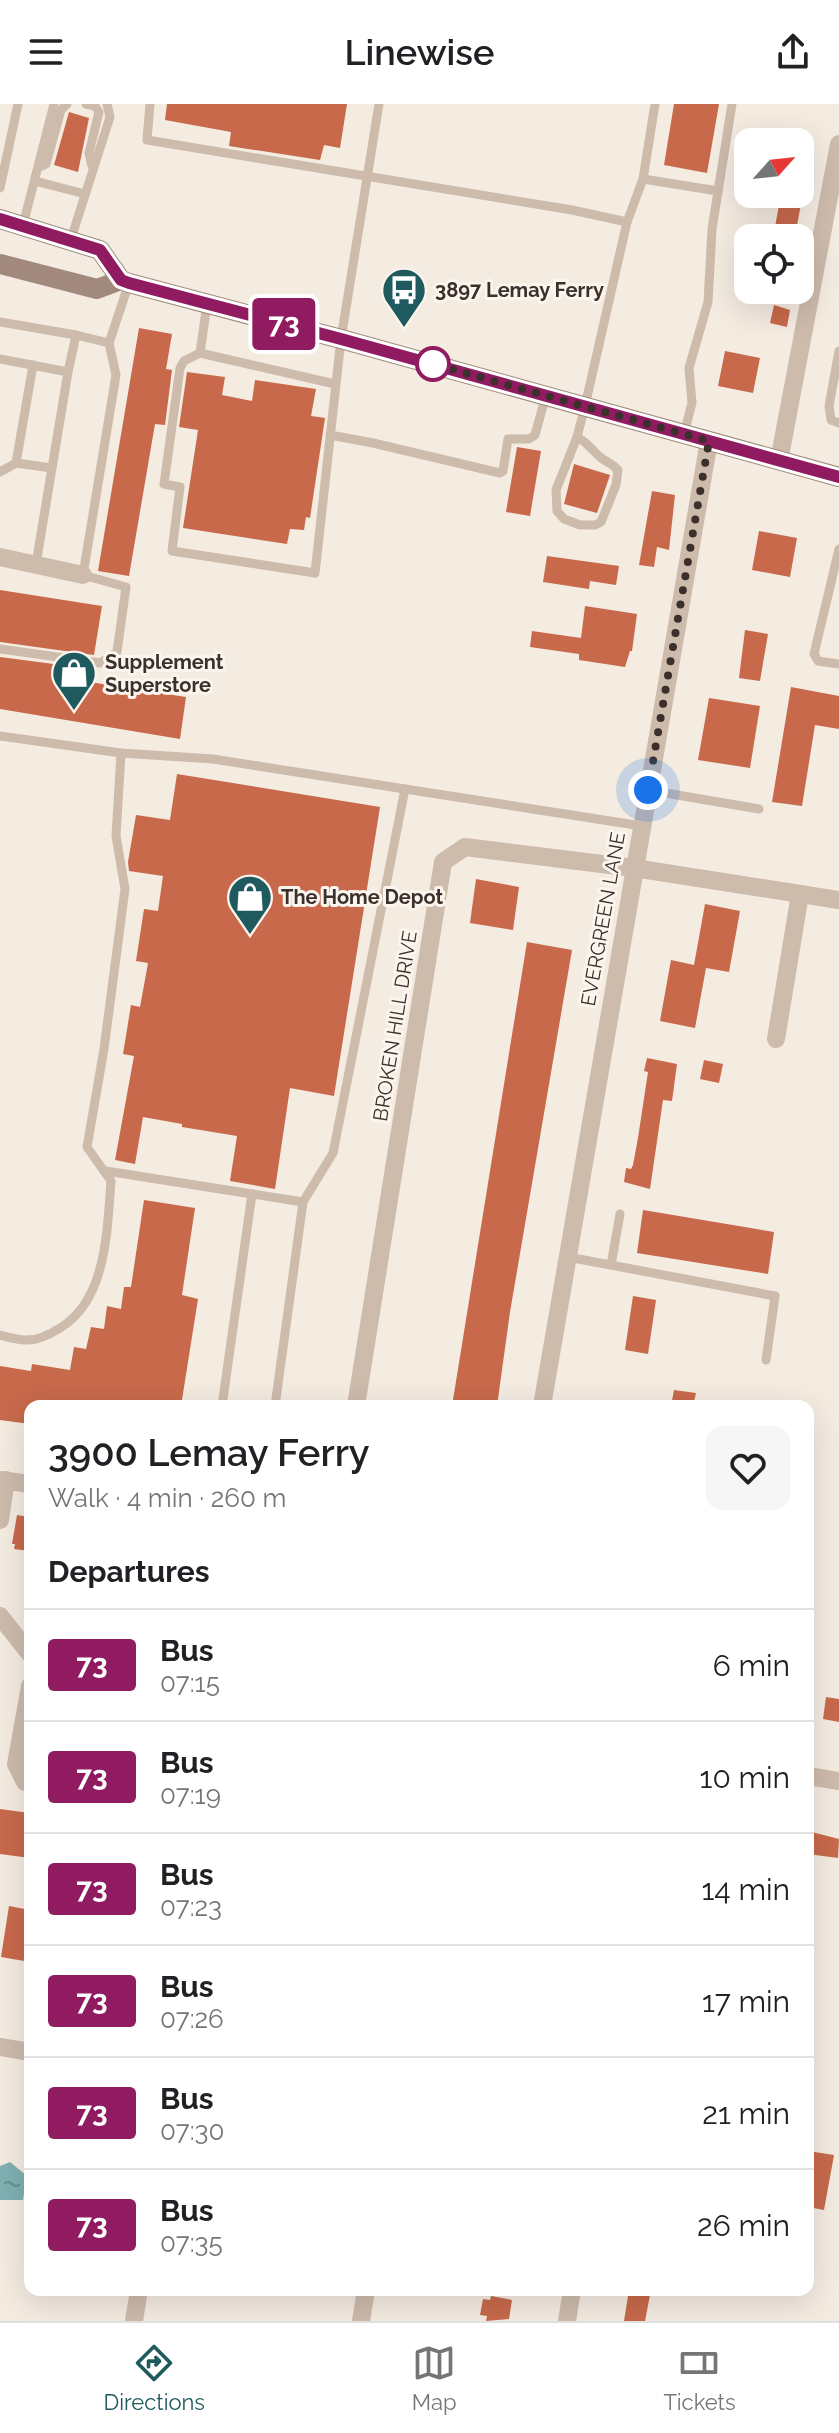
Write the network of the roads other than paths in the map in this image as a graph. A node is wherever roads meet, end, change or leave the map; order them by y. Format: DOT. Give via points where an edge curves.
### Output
graph roads {
  1 [pos="18,104"];
  2 [pos="54,104"];
  3 [pos="67,104"];
  4 [pos="86,104"];
  5 [pos="107,104"];
  6 [pos="150,104"];
  7 [pos="379,104"];
  8 [pos="655,104"];
  9 [pos="732,104"];
  10 [pos="839,144"];
  11 [pos="39,167"];
  12 [pos="93,169"];
  13 [pos="2,174"];
  14 [pos="367,177"];
  15 [pos="643,179"];
  16 [pos="35,181"];
  17 [pos="0,188"];
  18 [pos="718,191"];
  19 [pos="85,194"];
  20 [pos="0,219"];
  21 [pos="627,222"];
  22 [pos="22,226"];
  23 [pos="71,239"];
  24 [pos="0,264"];
  25 [pos="125,282"];
  26 [pos="207,304"];
  27 [pos="4,325"];
  28 [pos="76,335"];
  29 [pos="341,339"];
  30 [pos="109,343"];
  31 [pos="839,351"];
  32 [pos="200,353"];
  33 [pos="1,357"];
  34 [pos="39,364"];
  35 [pos="68,372"];
  36 [pos="335,384"];
  37 [pos="546,395"];
  38 [pos="585,406"];
  39 [pos="839,423"];
  40 [pos="684,434"];
  41 [pos="330,435"];
  42 [pos="577,437"];
  43 [pos="709,441"];
  44 [pos="779,461"];
  45 [pos="16,463"];
  46 [pos="52,468"];
  47 [pos="0,472"];
  48 [pos="839,477"];
  49 [pos="839,549"];
  50 [pos="0,557"];
  51 [pos="36,564"];
  52 [pos="83,575"];
  53 [pos="0,649"];
  54 [pos="839,664"];
  55 [pos="0,736"];
  56 [pos="121,753"];
  57 [pos="405,789"];
  58 [pos="648,790"];
  59 [pos="759,809"];
  60 [pos="642,826"];
  61 [pos="634,868"];
  62 [pos="800,894"];
  63 [pos="839,900"];
  64 [pos="776,1039"];
  65 [pos="106,1171"];
  66 [pos="252,1194"];
  67 [pos="303,1202"];
  68 [pos="620,1214"];
  69 [pos="568,1257"];
  70 [pos="611,1265"];
  71 [pos="0,1335"];
  72 [pos="766,1360"];
  73 [pos="223,1400"];
  74 [pos="276,1400"];
  75 [pos="357,1400"];
  76 [pos="543,1400"];
  77 [pos="3,1480"];
  78 [pos="24,1483"];
  79 [pos="0,1520"];
  80 [pos="0,1616"];
  81 [pos="24,1646"];
  82 [pos="24,1703"];
  83 [pos="8,1748"];
  84 [pos="814,1777"];
  85 [pos="24,1780"];
  86 [pos="839,1781"];
  87 [pos="0,2047"];
  88 [pos="24,2051"];
  89 [pos="138,2296"];
  90 [pos="365,2296"];
  91 [pos="571,2296"];
  92 [pos="134,2321"];
  93 [pos="361,2321"];
  94 [pos="567,2321"];
  1 -- 13 [label="lane"];
  2 -- 11 [label="lane"];
  3 -- 11 [label="lane" via="46,164"];
  4 -- 12 [label="lane" via="99,112 89,153"];
  5 -- 12 [label="lane" via="110,117"];
  6 -- 14 [label="lane" via="147,140"];
  7 -- 14 [label="lane"];
  8 -- 15 [label="lane"];
  9 -- 18 [label="lane"];
  10 -- 44 [label="street"];
  11 -- 16 [label="lane"];
  12 -- 19 [label="lane"];
  13 -- 17 [label="lane"];
  14 -- 21 [label="lane"];
  14 -- 29 [label="lane"];
  15 -- 18 [label="lane"];
  15 -- 21 [label="lane"];
  16 -- 19 [label="lane"];
  16 -- 22 [label="lane"];
  18 -- 40 [label="lane" via="708,302 689,368 692,403"];
  19 -- 23 [label="lane"];
  20 -- 22 [label="main road"];
  21 -- 38 [label="lane"];
  22 -- 23 [label="main road"];
  23 -- 25 [label="main road" via="100,250"];
  24 -- 25 [label="main road" via="97,289"];
  25 -- 26 [label="main road"];
  25 -- 30 [label="lane"];
  26 -- 29 [label="main road"];
  26 -- 32 [label="lane"];
  27 -- 28 [label="lane"];
  28 -- 30 [label="lane"];
  28 -- 35 [label="lane"];
  29 -- 36 [label="lane"];
  29 -- 37 [label="main road"];
  30 -- 52 [label="lane" via="116,375"];
  31 -- 39 [label="lane" via="829,406 831,420"];
  32 -- 36 [label="lane"];
  32 -- 41 [label="lane" via="180,368 169,437 164,484 180,487 172,551 315,573"];
  33 -- 34 [label="lane"];
  34 -- 35 [label="lane"];
  34 -- 45 [label="lane"];
  35 -- 46 [label="lane"];
  36 -- 41 [label="lane"];
  37 -- 38 [label="main road"];
  37 -- 41 [label="lane" via="535,435 508,439 500,473"];
  38 -- 40 [label="main road"];
  38 -- 42 [label="lane"];
  40 -- 43 [label="main road"];
  42 -- 42 [label="lane" via="556,490 556,504 564,519 595,525 607,514 618,470"];
  43 -- 44 [label="main road"];
  43 -- 58 [label="street, EVERGREEN LANE"];
  44 -- 48 [label="main road"];
  45 -- 46 [label="lane"];
  45 -- 47 [label="lane"];
  46 -- 51 [label="lane"];
  49 -- 54 [label="lane" via="814,654 818,661"];
  50 -- 51 [label="street"];
  51 -- 52 [label="street"];
  52 -- 53 [label="lane" via="126,587 117,652 100,663"];
  55 -- 56 [label="lane"];
  56 -- 57 [label="lane" via="213,759"];
  56 -- 65 [label="lane" via="116,836 125,889 87,1147"];
  57 -- 60 [label="lane"];
  57 -- 67 [label="lane" via="333,1153"];
  58 -- 59 [label="lane"];
  58 -- 60 [label="street, EVERGREEN LANE"];
  60 -- 61 [label="street, EVERGREEN LANE"];
  61 -- 62 [label="street, BROKEN HILL DRIVE"];
  61 -- 69 [label="street, EVERGREEN LANE"];
  61 -- 75 [label="street, BROKEN HILL DRIVE" via="465,847 443,862"];
  62 -- 63 [label="street, BROKEN HILL DRIVE"];
  62 -- 64 [label="street"];
  65 -- 66 [label="lane"];
  65 -- 71 [label="lane" via="111,1181 109,1212 99,1277 87,1302 69,1323 48,1336 26,1341"];
  66 -- 67 [label="lane"];
  66 -- 73 [label="lane"];
  67 -- 74 [label="lane"];
  68 -- 70 [label="lane"];
  69 -- 70 [label="lane"];
  69 -- 76 [label="street, EVERGREEN LANE"];
  70 -- 72 [label="lane" via="775,1296"];
  77 -- 78 [label="street"];
  77 -- 79 [label="street"];
  80 -- 81 [label="street"];
  82 -- 83 [label="street"];
  83 -- 85 [label="street"];
  84 -- 86 [label="street"];
  87 -- 88 [label="street"];
  89 -- 92 [label="street"];
  90 -- 93 [label="street"];
  91 -- 94 [label="street"];
}
